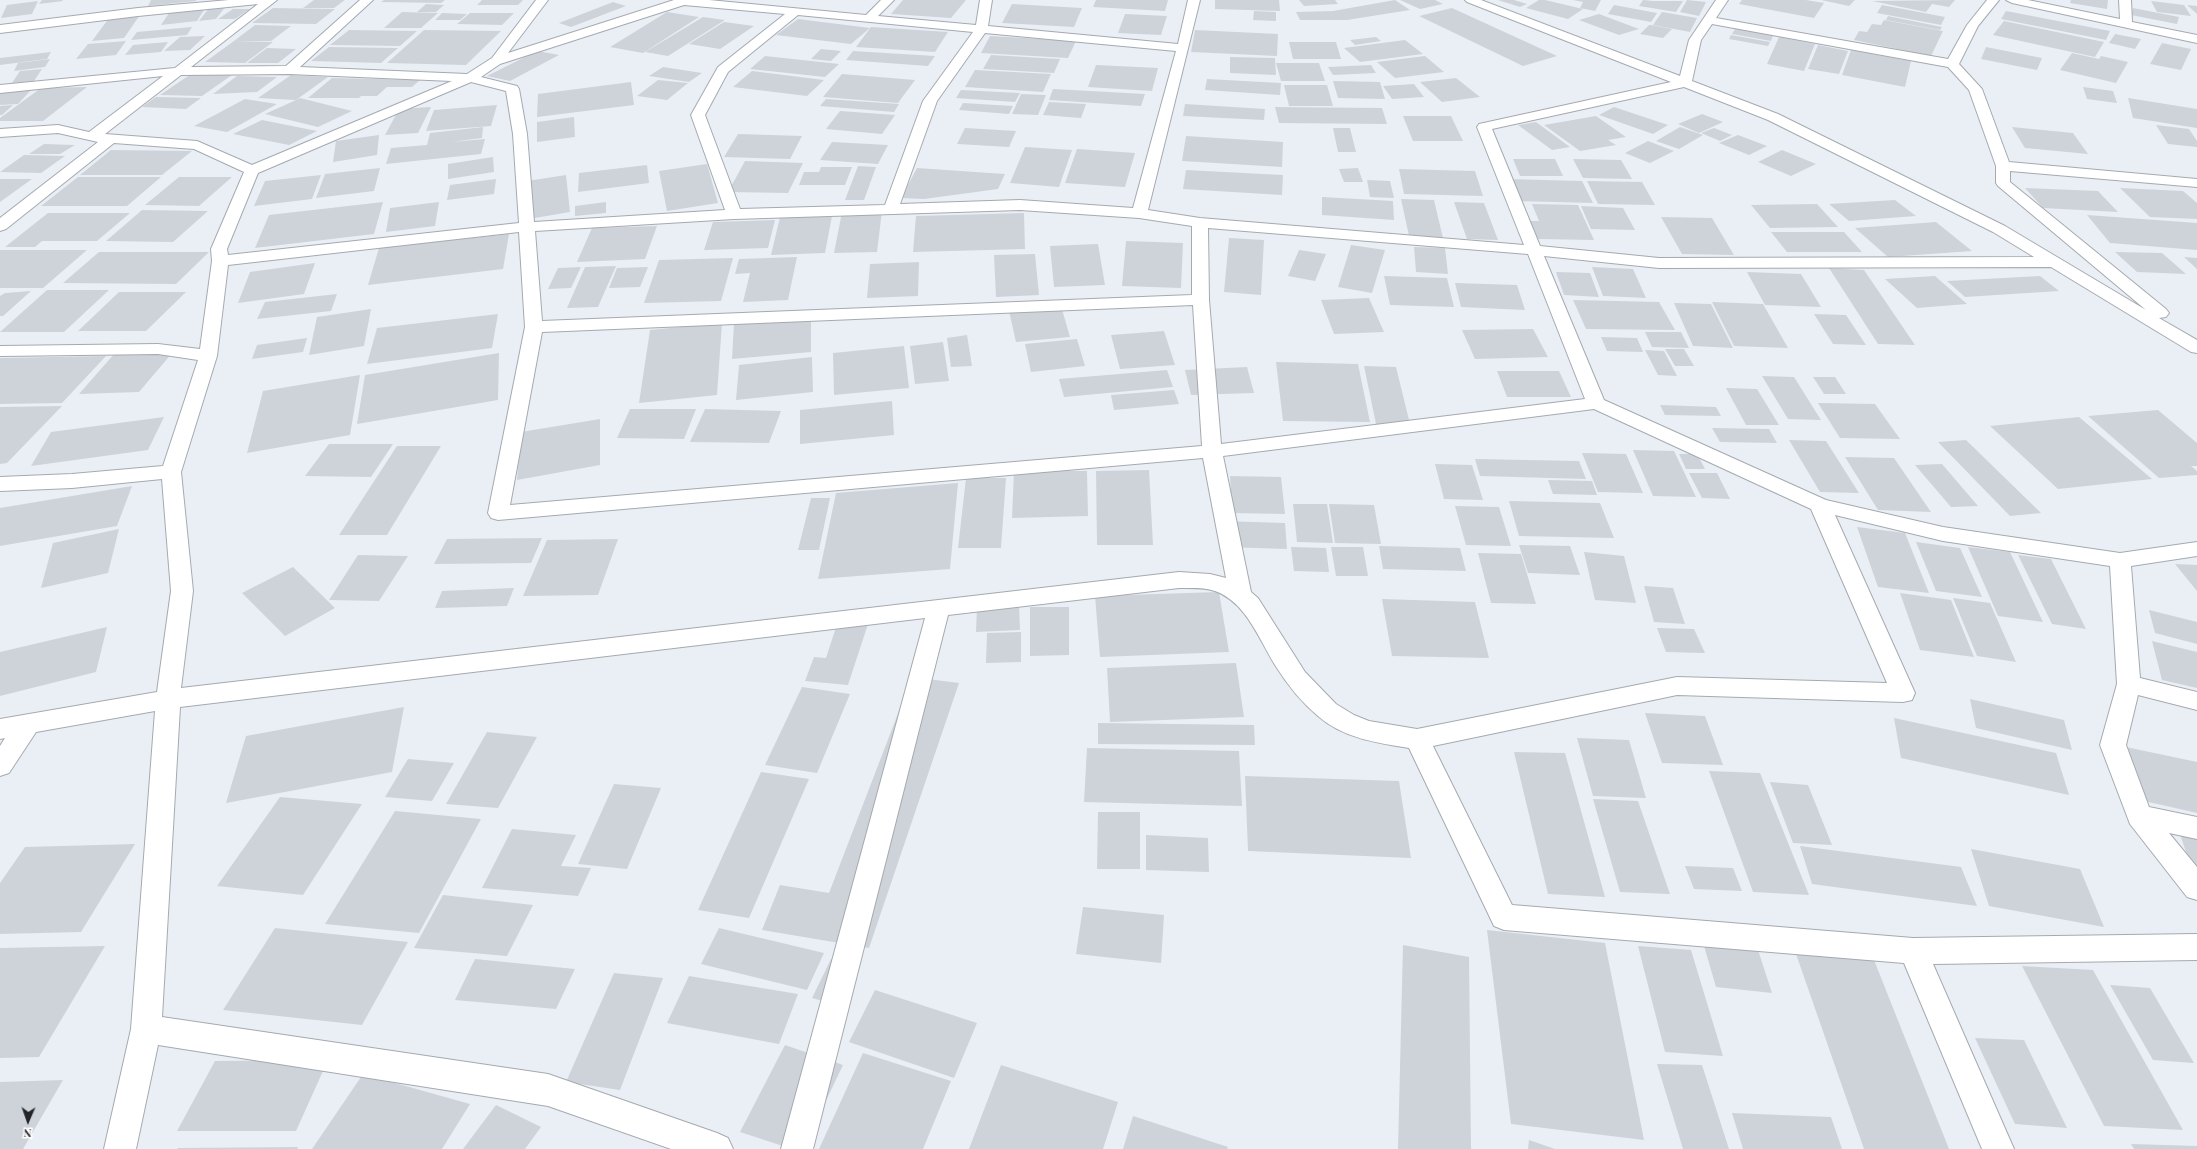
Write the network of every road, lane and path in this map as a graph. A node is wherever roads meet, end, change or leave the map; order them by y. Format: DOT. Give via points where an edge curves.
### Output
graph roads {
  1 [pos="266,0"];
  2 [pos="271,0"];
  3 [pos="367,0"];
  4 [pos="542,0"];
  5 [pos="684,0"];
  6 [pos="888,0"];
  7 [pos="986,0"];
  8 [pos="1194,0"];
  9 [pos="1722,0"];
  10 [pos="1993,0"];
  11 [pos="2012,0"];
  12 [pos="2125,0"];
  13 [pos="1476,1"];
  14 [pos="795,12"];
  15 [pos="869,18"];
  16 [pos="1709,20"];
  17 [pos="2126,25"];
  18 [pos="982,28"];
  19 [pos="0,30"];
  20 [pos="2197,39"];
  21 [pos="1183,48"];
  22 [pos="496,61"];
  23 [pos="1952,64"];
  24 [pos="290,70"];
  25 [pos="179,71"];
  26 [pos="470,78"];
  27 [pos="1685,83"];
  28 [pos="0,89"];
  29 [pos="0,132"];
  30 [pos="92,137"];
  31 [pos="110,138"];
  32 [pos="2004,166"];
  33 [pos="252,170"];
  34 [pos="2197,183"];
  35 [pos="890,208"];
  36 [pos="1139,213"];
  37 [pos="734,214"];
  38 [pos="1200,224"];
  39 [pos="0,226"];
  40 [pos="525,227"];
  41 [pos="1532,250"];
  42 [pos="220,261"];
  43 [pos="2054,262"];
  44 [pos="1201,300"];
  45 [pos="534,327"];
  46 [pos="2197,344"];
  47 [pos="2197,348"];
  48 [pos="0,351"];
  49 [pos="208,356"];
  50 [pos="1596,403"];
  51 [pos="1212,451"];
  52 [pos="170,472"];
  53 [pos="0,484"];
  54 [pos="1820,506"];
  55 [pos="2197,549"];
  56 [pos="2120,560"];
  57 [pos="1240,594"];
  58 [pos="939,607"];
  59 [pos="2129,684"];
  60 [pos="168,698"];
  61 [pos="2197,701"];
  62 [pos="29,723"];
  63 [pos="0,729"];
  64 [pos="1417,739"];
  65 [pos="0,766"];
  66 [pos="2140,816"];
  67 [pos="2197,828"];
  68 [pos="2197,888"];
  69 [pos="2197,947"];
  70 [pos="1913,951"];
  71 [pos="146,1029"];
  72 [pos="120,1149"];
  73 [pos="717,1149"];
  74 [pos="797,1149"];
  75 [pos="1998,1149"];
  1 -- 19 [label="street" via="138,12"];
  2 -- 25 [label="street"];
  3 -- 24 [label="street"];
  4 -- 22 [label="street"];
  5 -- 14 [label="street"];
  5 -- 22 [label="street"];
  6 -- 15 [label="street"];
  7 -- 18 [label="street"];
  8 -- 21 [label="street"];
  9 -- 16 [label="street"];
  10 -- 23 [label="street" via="1973,26"];
  11 -- 17 [label="street"];
  12 -- 17 [label="street"];
  13 -- 27 [label="street"];
  14 -- 15 [label="street"];
  14 -- 37 [label="street" via="723,70 698,115"];
  15 -- 18 [label="street"];
  16 -- 23 [label="street"];
  16 -- 27 [label="street" via="1695,40"];
  17 -- 20 [label="street"];
  18 -- 21 [label="street"];
  18 -- 35 [label="street" via="930,101"];
  21 -- 36 [label="street"];
  22 -- 26 [label="street"];
  23 -- 32 [label="street" via="1975,89"];
  24 -- 25 [label="street"];
  24 -- 26 [label="street"];
  25 -- 28 [label="street"];
  25 -- 30 [label="street"];
  26 -- 33 [label="street"];
  26 -- 40 [label="street" via="512,89 520,134"];
  27 -- 41 [label="street" via="1484,128"];
  27 -- 43 [label="street" via="1773,118 1999,229"];
  29 -- 30 [label="street" via="58,129"];
  30 -- 31 [label="street"];
  31 -- 33 [label="street" via="197,145"];
  31 -- 39 [label="street"];
  32 -- 34 [label="street"];
  32 -- 46 [label="street" via="2003,183"];
  33 -- 42 [label="street" via="219,249"];
  35 -- 36 [label="street" via="1020,205"];
  35 -- 37 [label="street"];
  36 -- 38 [label="street"];
  37 -- 40 [label="street"];
  38 -- 41 [label="street"];
  38 -- 44 [label="street"];
  40 -- 42 [label="street"];
  40 -- 45 [label="street"];
  41 -- 43 [label="street" via="1659,263"];
  41 -- 50 [label="street"];
  42 -- 49 [label="street"];
  43 -- 47 [label="street"];
  44 -- 45 [label="street"];
  44 -- 51 [label="street"];
  45 -- 51 [label="street" via="498,513"];
  48 -- 49 [label="street" via="158,349"];
  49 -- 52 [label="street"];
  50 -- 51 [label="street"];
  50 -- 54 [label="street"];
  51 -- 57 [label="street"];
  52 -- 53 [label="street" via="72,481"];
  52 -- 60 [label="street" via="182,591"];
  54 -- 56 [label="street" via="1943,534"];
  54 -- 64 [label="street" via="1903,692 1677,686"];
  55 -- 56 [label="street"];
  56 -- 59 [label="street"];
  57 -- 58 [label="street" via="1219,582 1179,580"];
  57 -- 64 [label="street" via="1250,604 1316,703 1338,718 1364,730"];
  58 -- 60 [label="street"];
  58 -- 74 [label="street"];
  59 -- 61 [label="street"];
  59 -- 66 [label="street" via="2113,745"];
  60 -- 62 [label="street"];
  60 -- 71 [label="street"];
  62 -- 63 [label="street"];
  62 -- 65 [label="street"];
  64 -- 70 [label="street" via="1504,917"];
  66 -- 67 [label="street"];
  66 -- 68 [label="street"];
  69 -- 70 [label="street"];
  70 -- 75 [label="street"];
  71 -- 72 [label="street"];
  71 -- 73 [label="street" via="548,1090"];
}
